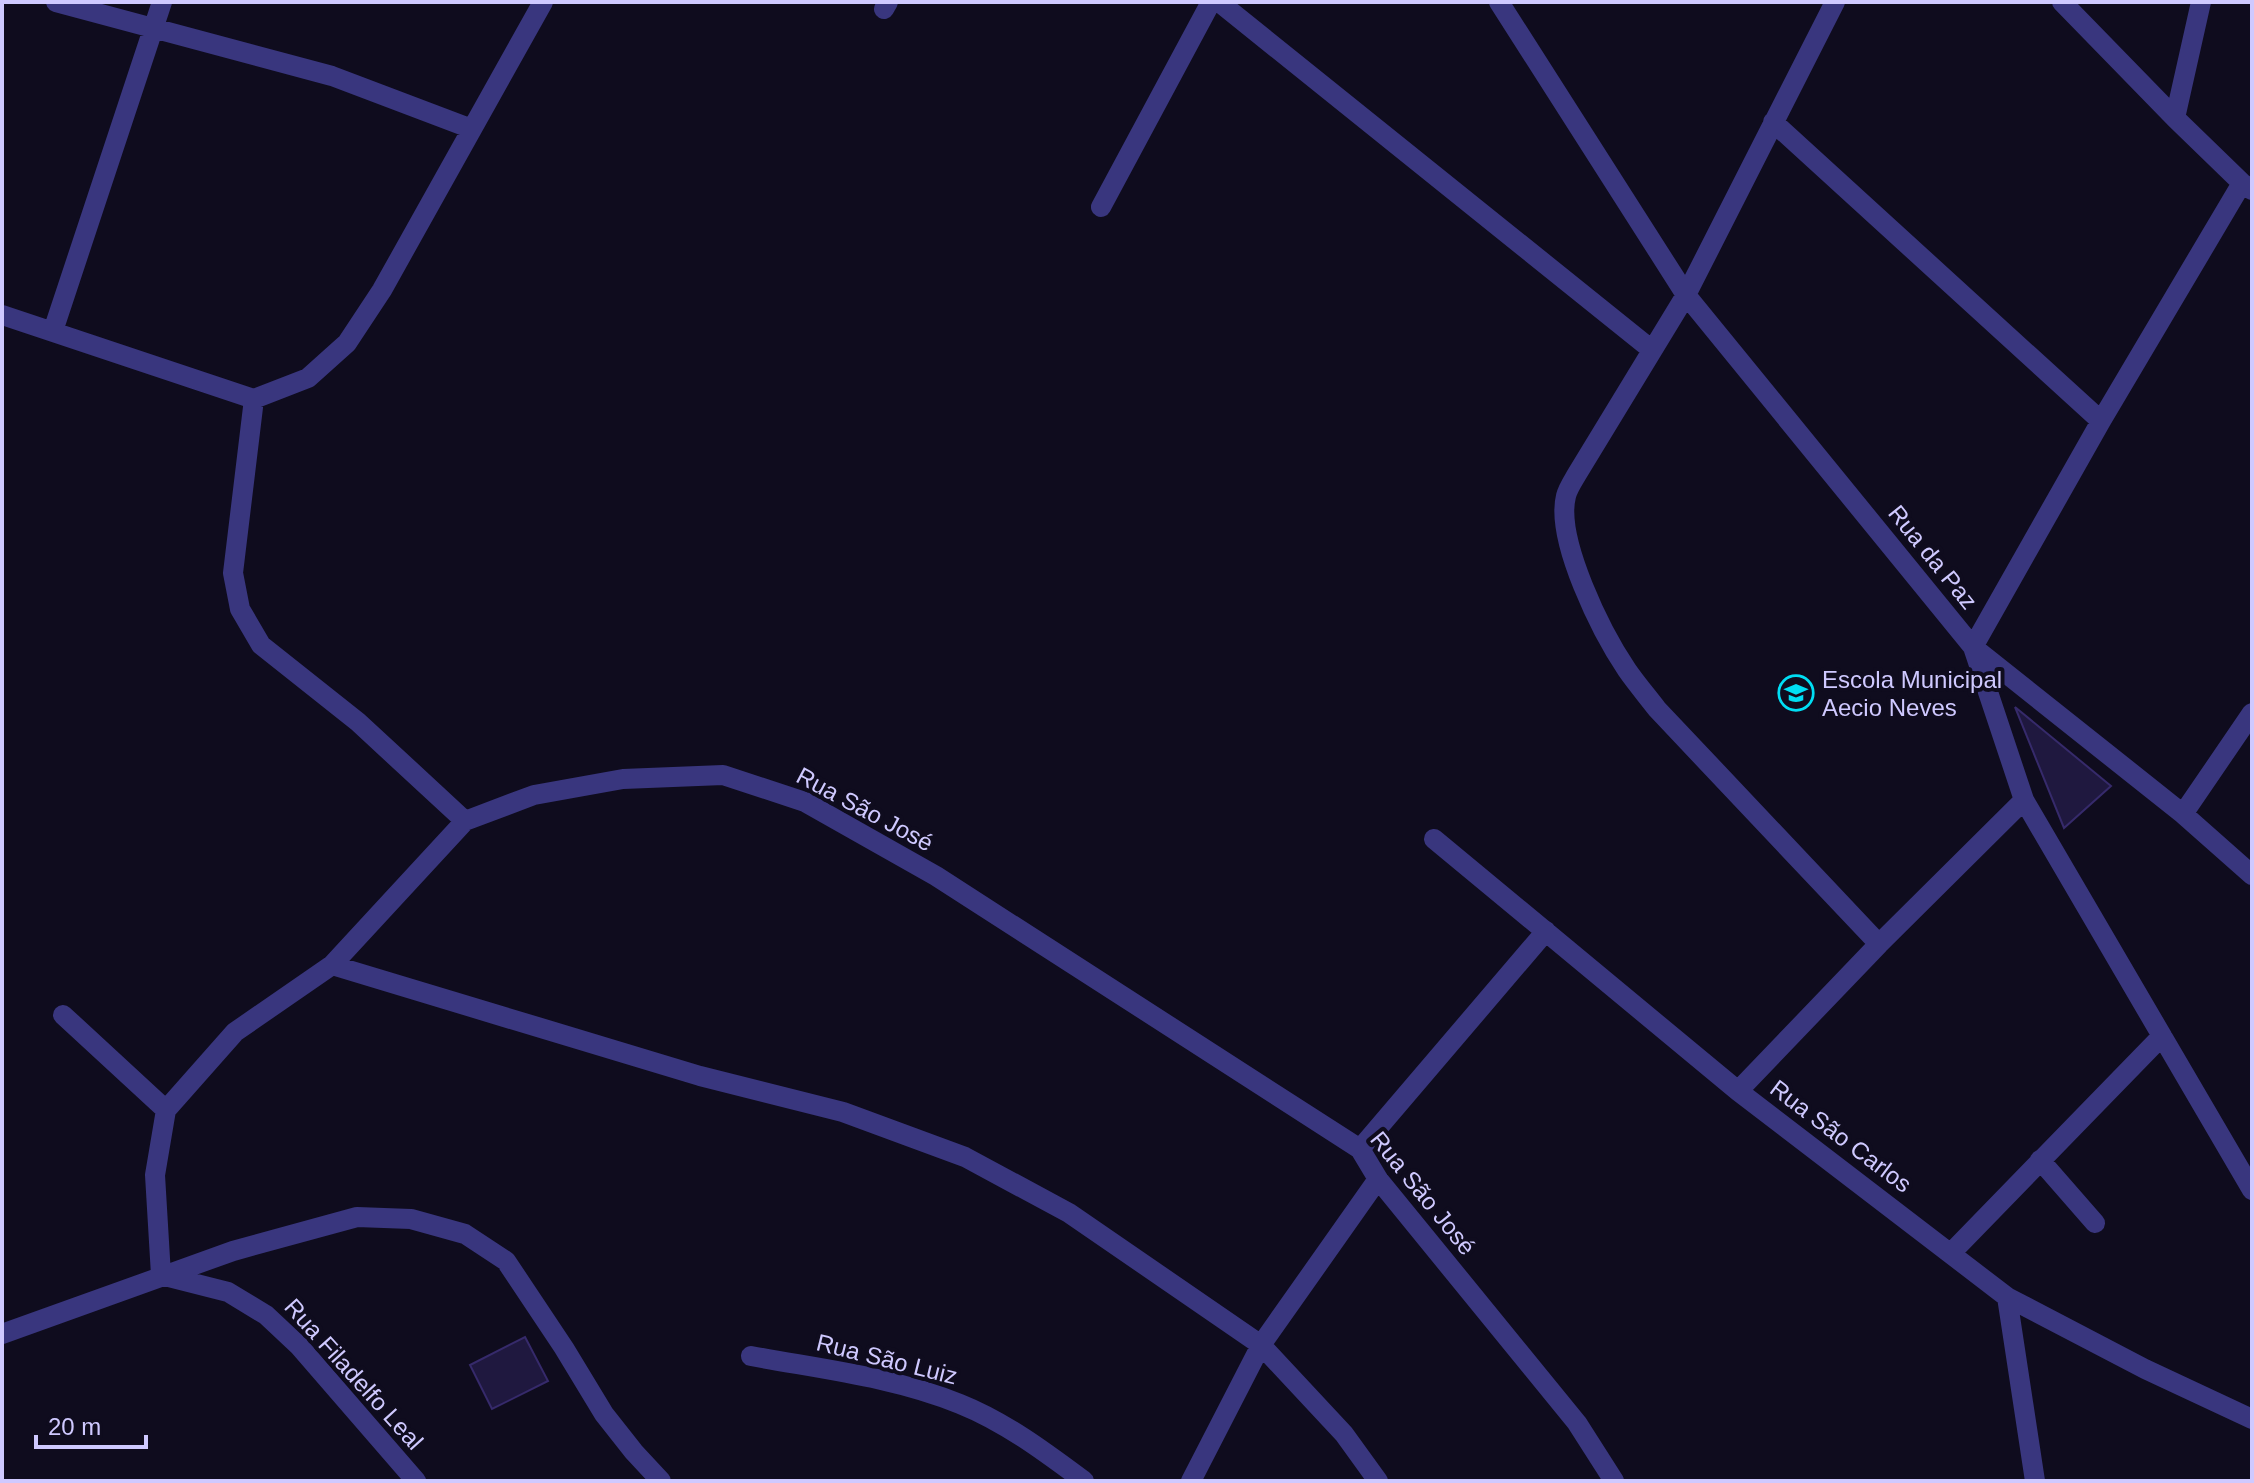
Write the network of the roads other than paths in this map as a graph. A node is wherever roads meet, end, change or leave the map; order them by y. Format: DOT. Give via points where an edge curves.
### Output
graph roads {
  1 [pos="56,2"];
  2 [pos="162,2"];
  3 [pos="543,2"];
  4 [pos="1211,2"];
  5 [pos="1219,2"];
  6 [pos="1835,2"];
  7 [pos="2062,2"];
  8 [pos="2201,2"];
  9 [pos="1508,7"];
  10 [pos="154,29"];
  11 [pos="2175,118"];
  12 [pos="1773,122"];
  13 [pos="472,129"];
  14 [pos="2247,187"];
  15 [pos="1101,207"];
  16 [pos="1686,295"];
  17 [pos="2,315"];
  18 [pos="53,331"];
  19 [pos="1652,350"];
  20 [pos="254,399"];
  21 [pos="2101,421"];
  22 [pos="1973,647"];
  23 [pos="2252,713"];
  24 [pos="2024,800"];
  25 [pos="2183,814"];
  26 [pos="465,821"];
  27 [pos="1434,839"];
  28 [pos="2252,875"];
  29 [pos="1546,931"];
  30 [pos="1879,944"];
  31 [pos="332,965"];
  32 [pos="63,1015"];
  33 [pos="2162,1036"];
  34 [pos="1738,1091"];
  35 [pos="166,1110"];
  36 [pos="1360,1149"];
  37 [pos="2040,1160"];
  38 [pos="1378,1179"];
  39 [pos="2252,1190"];
  40 [pos="2095,1223"];
  41 [pos="1952,1252"];
  42 [pos="161,1275"];
  43 [pos="2007,1297"];
  44 [pos="2,1334"];
  45 [pos="1261,1345"];
  46 [pos="751,1356"];
  47 [pos="2252,1419"];
  48 [pos="416,1481"];
  49 [pos="661,1481"];
  50 [pos="1084,1481"];
  51 [pos="1191,1481"];
  52 [pos="1378,1481"];
  53 [pos="1614,1481"];
  54 [pos="2035,1481"];
  1 -- 10 [label="street"];
  2 -- 10 [label="street"];
  3 -- 13 [label="street"];
  4 -- 15 [label="street"];
  5 -- 19 [label="street"];
  6 -- 12 [label="street"];
  7 -- 11 [label="street"];
  8 -- 11 [label="street"];
  9 -- 16 [label="street, Rua da Paz"];
  10 -- 13 [label="street" via="332,76"];
  10 -- 18 [label="street"];
  11 -- 14 [label="street"];
  12 -- 16 [label="street"];
  12 -- 21 [label="street"];
  13 -- 20 [label="street" via="347,343 308,378"];
  14 -- 21 [label="street"];
  16 -- 19 [label="street"];
  16 -- 22 [label="street, Rua da Paz"];
  17 -- 18 [label="street"];
  18 -- 20 [label="street"];
  19 -- 30 [label="street" via="1566,496 1570,552 1597,618 1657,709"];
  20 -- 26 [label="street" via="233,573 240,609 261,645 358,722"];
  21 -- 22 [label="street"];
  22 -- 24 [label="street, Rua da Paz"];
  22 -- 25 [label="street"];
  23 -- 25 [label="street"];
  24 -- 30 [label="street"];
  24 -- 33 [label="street, Rua da Paz"];
  25 -- 28 [label="street"];
  26 -- 31 [label="street, Rua São José"];
  26 -- 36 [label="street, Rua São José" via="534,795 623,779 723,775 805,802 936,876"];
  27 -- 29 [label="street, Rua São Carlos"];
  29 -- 34 [label="street, Rua São Carlos"];
  29 -- 36 [label="street"];
  30 -- 34 [label="street"];
  31 -- 35 [label="street, Rua São José" via="235,1032"];
  31 -- 45 [label="street" via="700,1076 843,1112 965,1157 1069,1213"];
  32 -- 35 [label="street"];
  33 -- 37 [label="street"];
  33 -- 39 [label="street, Rua da Paz"];
  34 -- 41 [label="street, Rua São Carlos"];
  35 -- 42 [label="street" via="155,1175"];
  36 -- 38 [label="street, Rua São José"];
  37 -- 40 [label="street"];
  37 -- 41 [label="street"];
  38 -- 45 [label="street"];
  38 -- 53 [label="street, Rua São José" via="1577,1423"];
  41 -- 43 [label="street, Rua São Carlos"];
  42 -- 44 [label="street"];
  42 -- 48 [label="street, Rua Filadelfo Leal" via="228,1292 266,1315"];
  42 -- 49 [label="street" via="357,1217 411,1219 465,1234 506,1261 604,1414"];
  43 -- 47 [label="street, Rua São Carlos"];
  43 -- 54 [label="street"];
  45 -- 51 [label="street"];
  45 -- 52 [label="street" via="1344,1434"];
  46 -- 50 [label="street, Rua São Luiz" via="891,1382 961,1404 1031,1441"];
}
